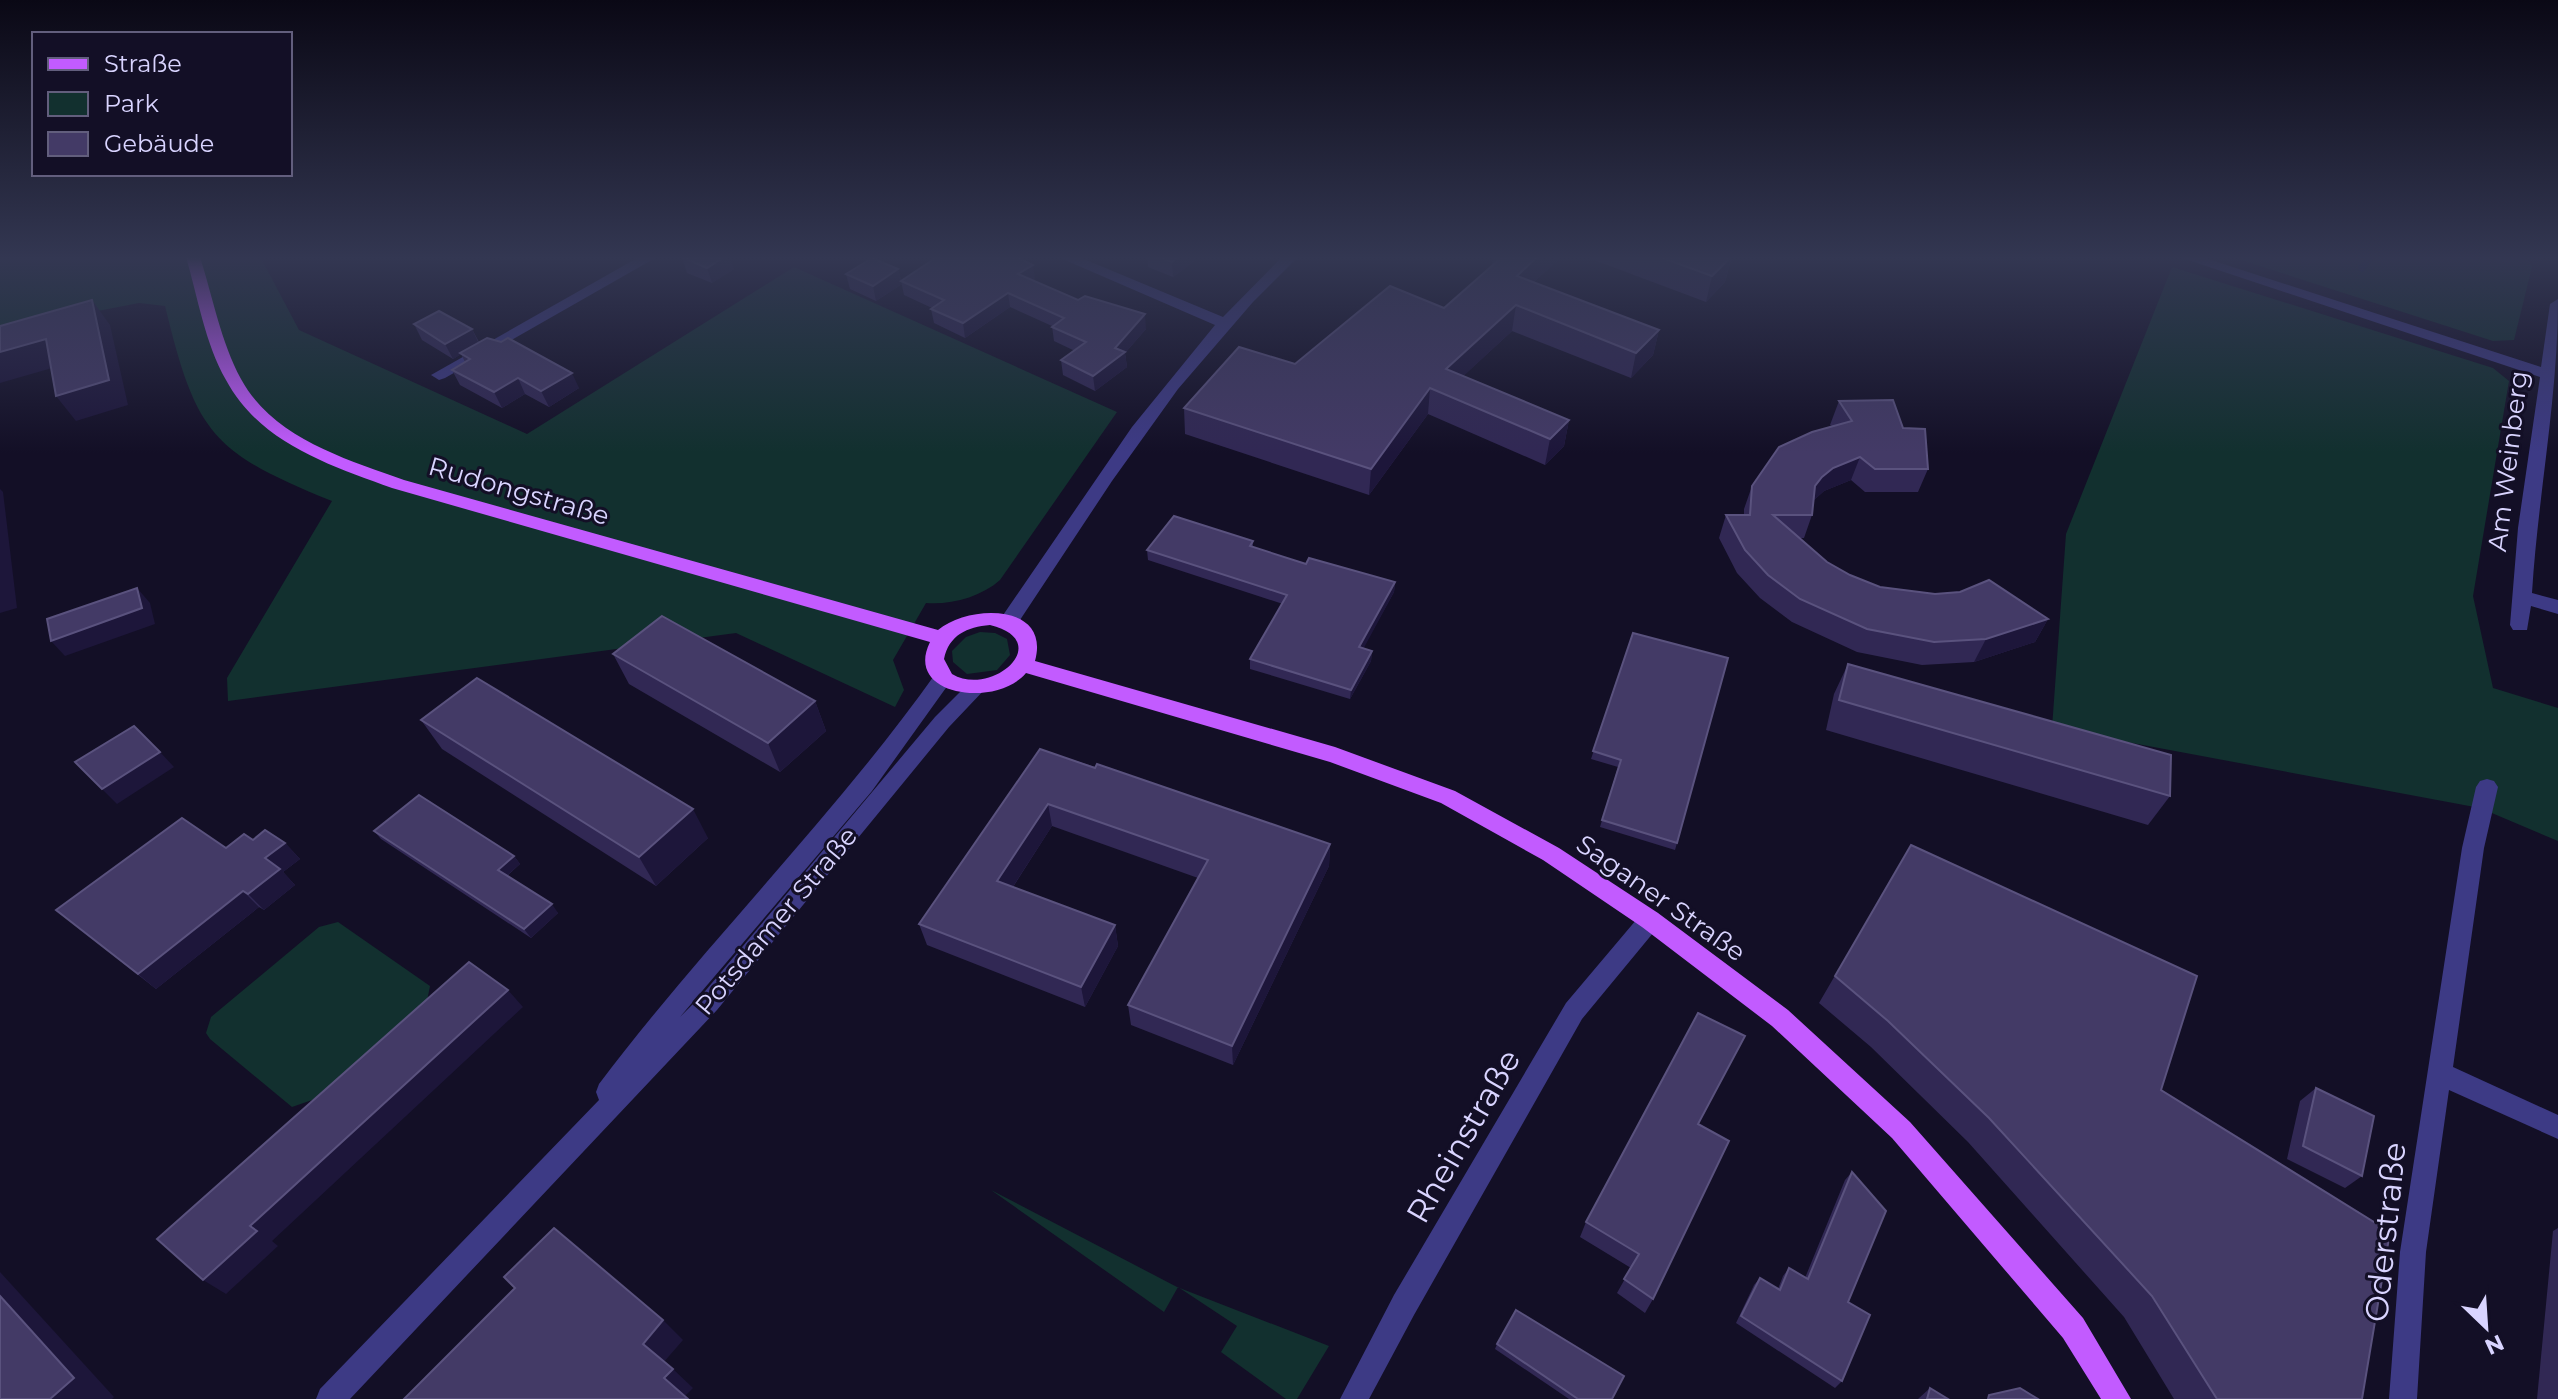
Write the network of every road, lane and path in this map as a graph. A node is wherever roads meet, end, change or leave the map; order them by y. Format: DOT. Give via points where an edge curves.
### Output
graph roads {
  1 [pos="213,322"];
  2 [pos="533,322"];
  3 [pos="2387,322"];
  4 [pos="2555,322"];
  5 [pos="1224,323"];
  6 [pos="2547,374"];
  7 [pos="439,375"];
  8 [pos="2521,597"];
  9 [pos="2558,607"];
  10 [pos="1009,621"];
  11 [pos="2520,625"];
  12 [pos="941,638"];
  13 [pos="1024,665"];
  14 [pos="943,678"];
  15 [pos="976,688"];
  16 [pos="2487,787"];
  17 [pos="1650,920"];
  18 [pos="2439,1073"];
  19 [pos="2558,1127"];
  20 [pos="568,1148"];
  21 [pos="330,1399"];
  22 [pos="1354,1399"];
  23 [pos="2117,1399"];
  24 [pos="2403,1399"];
  1 -- 12 [label="main road, Rudongstraße" via="235,384 253,407 315,451 398,484"];
  2 -- 7 [label="street"];
  3 -- 6 [label="street"];
  4 -- 6 [label="street, Am Weinberg"];
  5 -- 10 [label="street" via="1118,455"];
  6 -- 8 [label="street, Am Weinberg"];
  8 -- 9 [label="street"];
  8 -- 11 [label="street, Am Weinberg"];
  10 -- 12 [label="main road" via="976,619"];
  10 -- 13 [label="main road" via="1029,640"];
  12 -- 14 [label="main road" via="934,659"];
  13 -- 15 [label="main road, Potsdamer Straße" via="1004,681"];
  13 -- 17 [label="main road, Saganer Straße" via="1335,755 1448,797 1551,854"];
  14 -- 15 [label="main road"];
  14 -- 20 [label="street, Potsdamer Straße" via="920,713 658,1021"];
  15 -- 20 [label="street, Potsdamer Straße" via="942,722 724,986"];
  16 -- 18 [label="street, Oderstraße"];
  17 -- 22 [label="street, Rheinstraße" via="1574,1011"];
  17 -- 23 [label="main road, Saganer Straße" via="1780,1018 1901,1130 2073,1328"];
  18 -- 19 [label="street"];
  18 -- 24 [label="street, Oderstraße" via="2413,1252"];
  20 -- 21 [label="street, Potsdamer Straße"];
}
